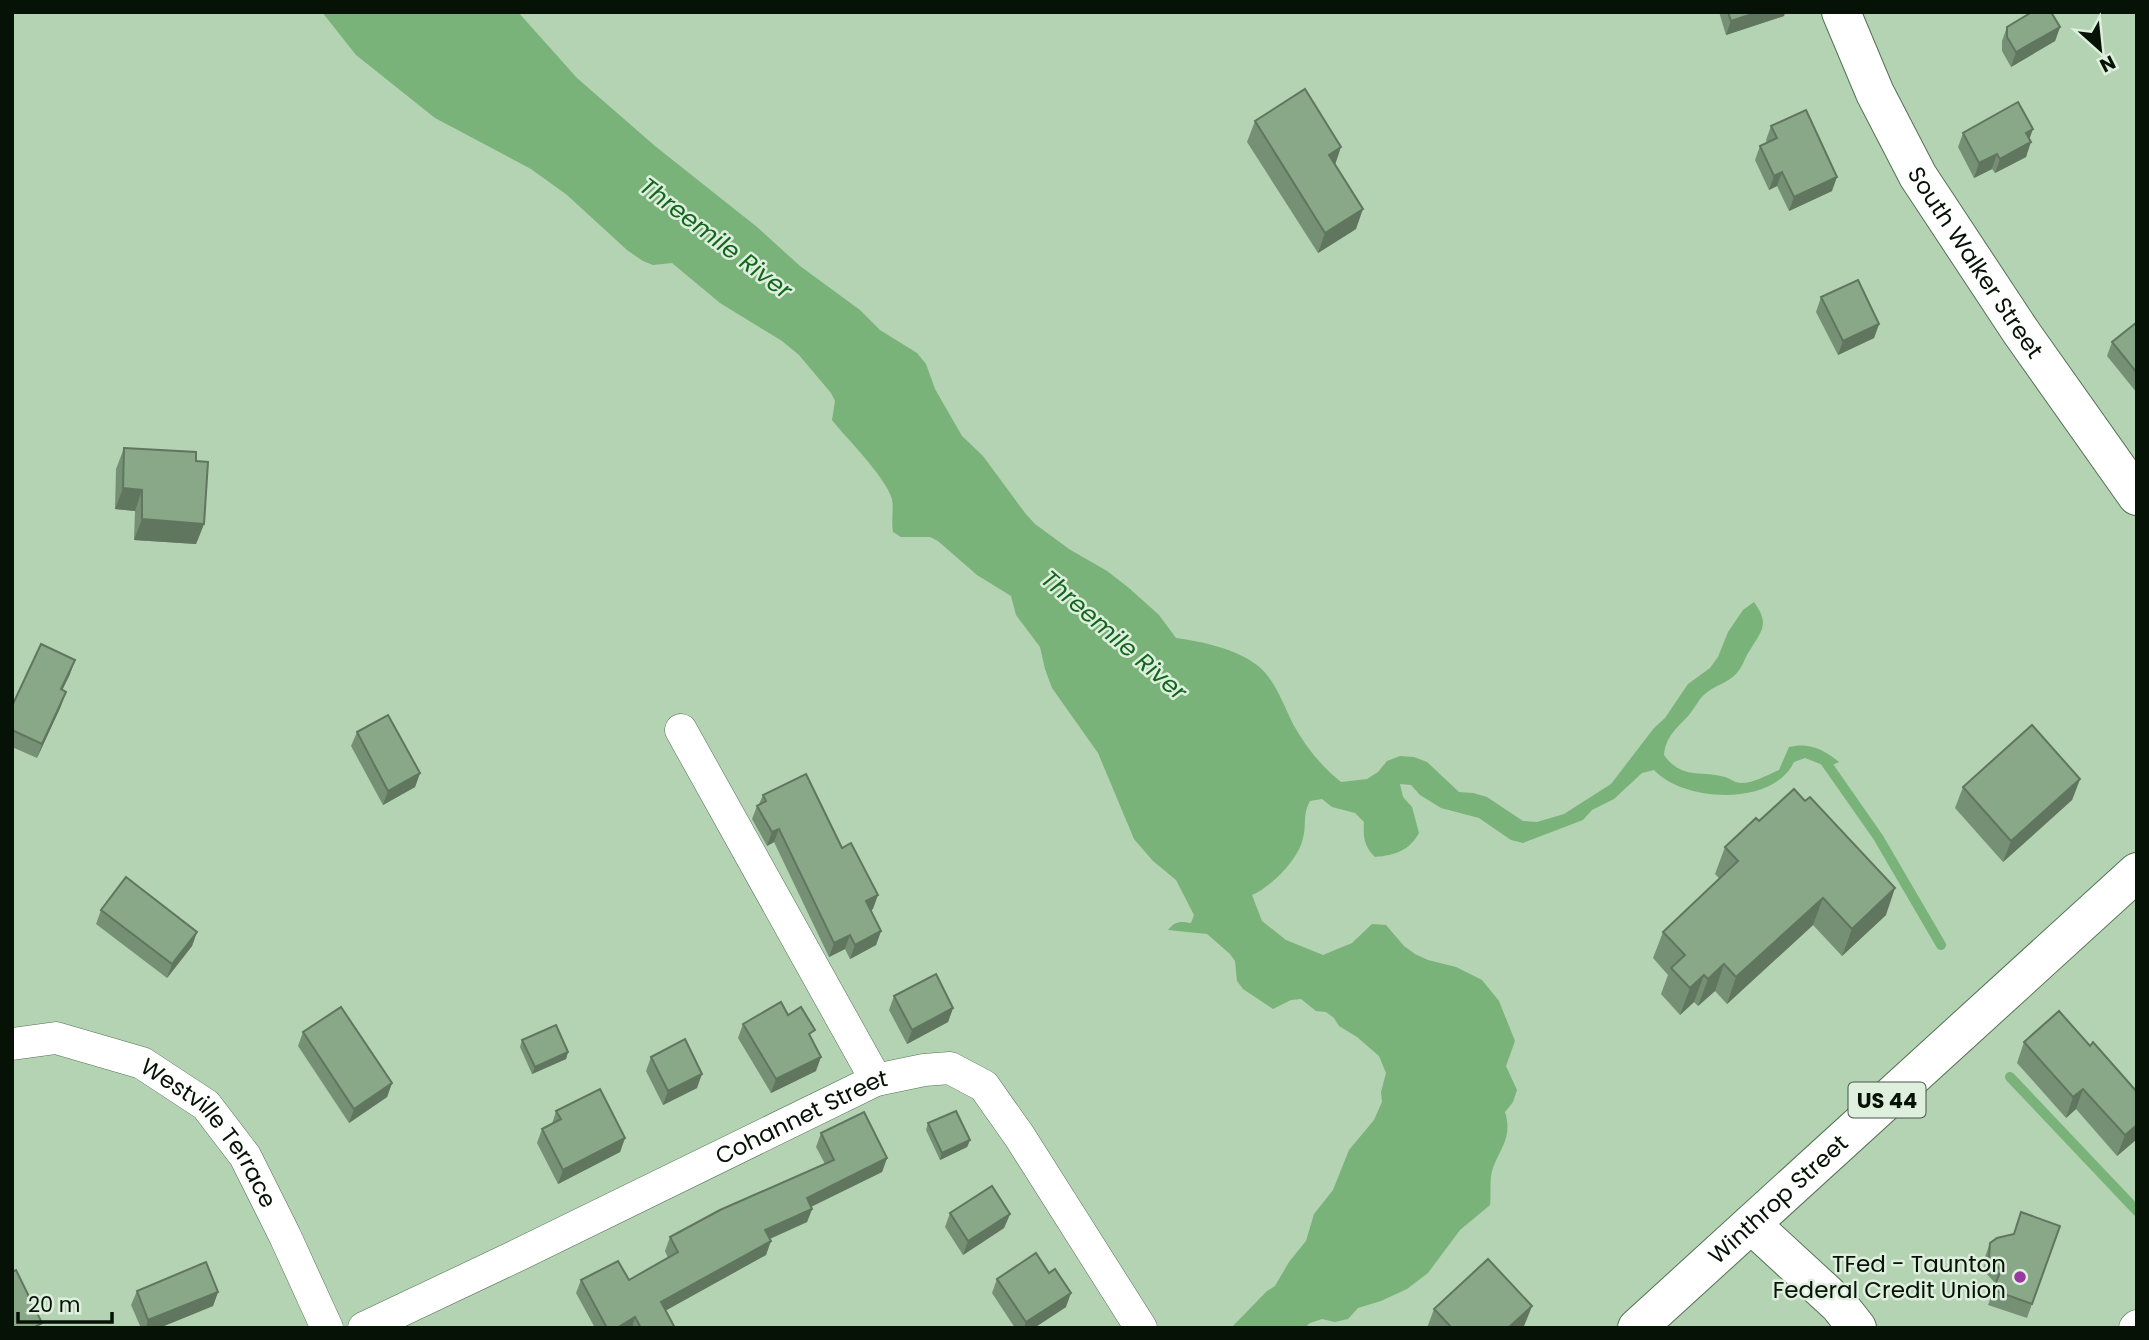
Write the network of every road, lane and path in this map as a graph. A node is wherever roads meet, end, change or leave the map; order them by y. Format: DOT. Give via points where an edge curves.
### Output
graph roads {
  1 [pos="1841,12"];
  2 [pos="2137,496"];
  3 [pos="681,730"];
  4 [pos="2137,872"];
  5 [pos="12,1044"];
  6 [pos="876,1080"];
  7 [pos="1751,1224"];
  8 [pos="327,1328"];
  9 [pos="364,1328"];
  10 [pos="1142,1328"];
  11 [pos="1637,1328"];
  12 [pos="1857,1328"];
  1 -- 2 [label="main road, South Walker Street" via="1917,176"];
  3 -- 6 [label="street"];
  4 -- 7 [label="main road, Winthrop Street / US 44"];
  5 -- 8 [label="street, Westville Terrace" via="56,1038 142,1063 206,1105 245,1156"];
  6 -- 9 [label="street, Cohannet Street"];
  6 -- 10 [label="street, Cohannet Street" via="950,1068 984,1086"];
  7 -- 11 [label="main road, Winthrop Street / US 44"];
  7 -- 12 [label="main road"];
}
